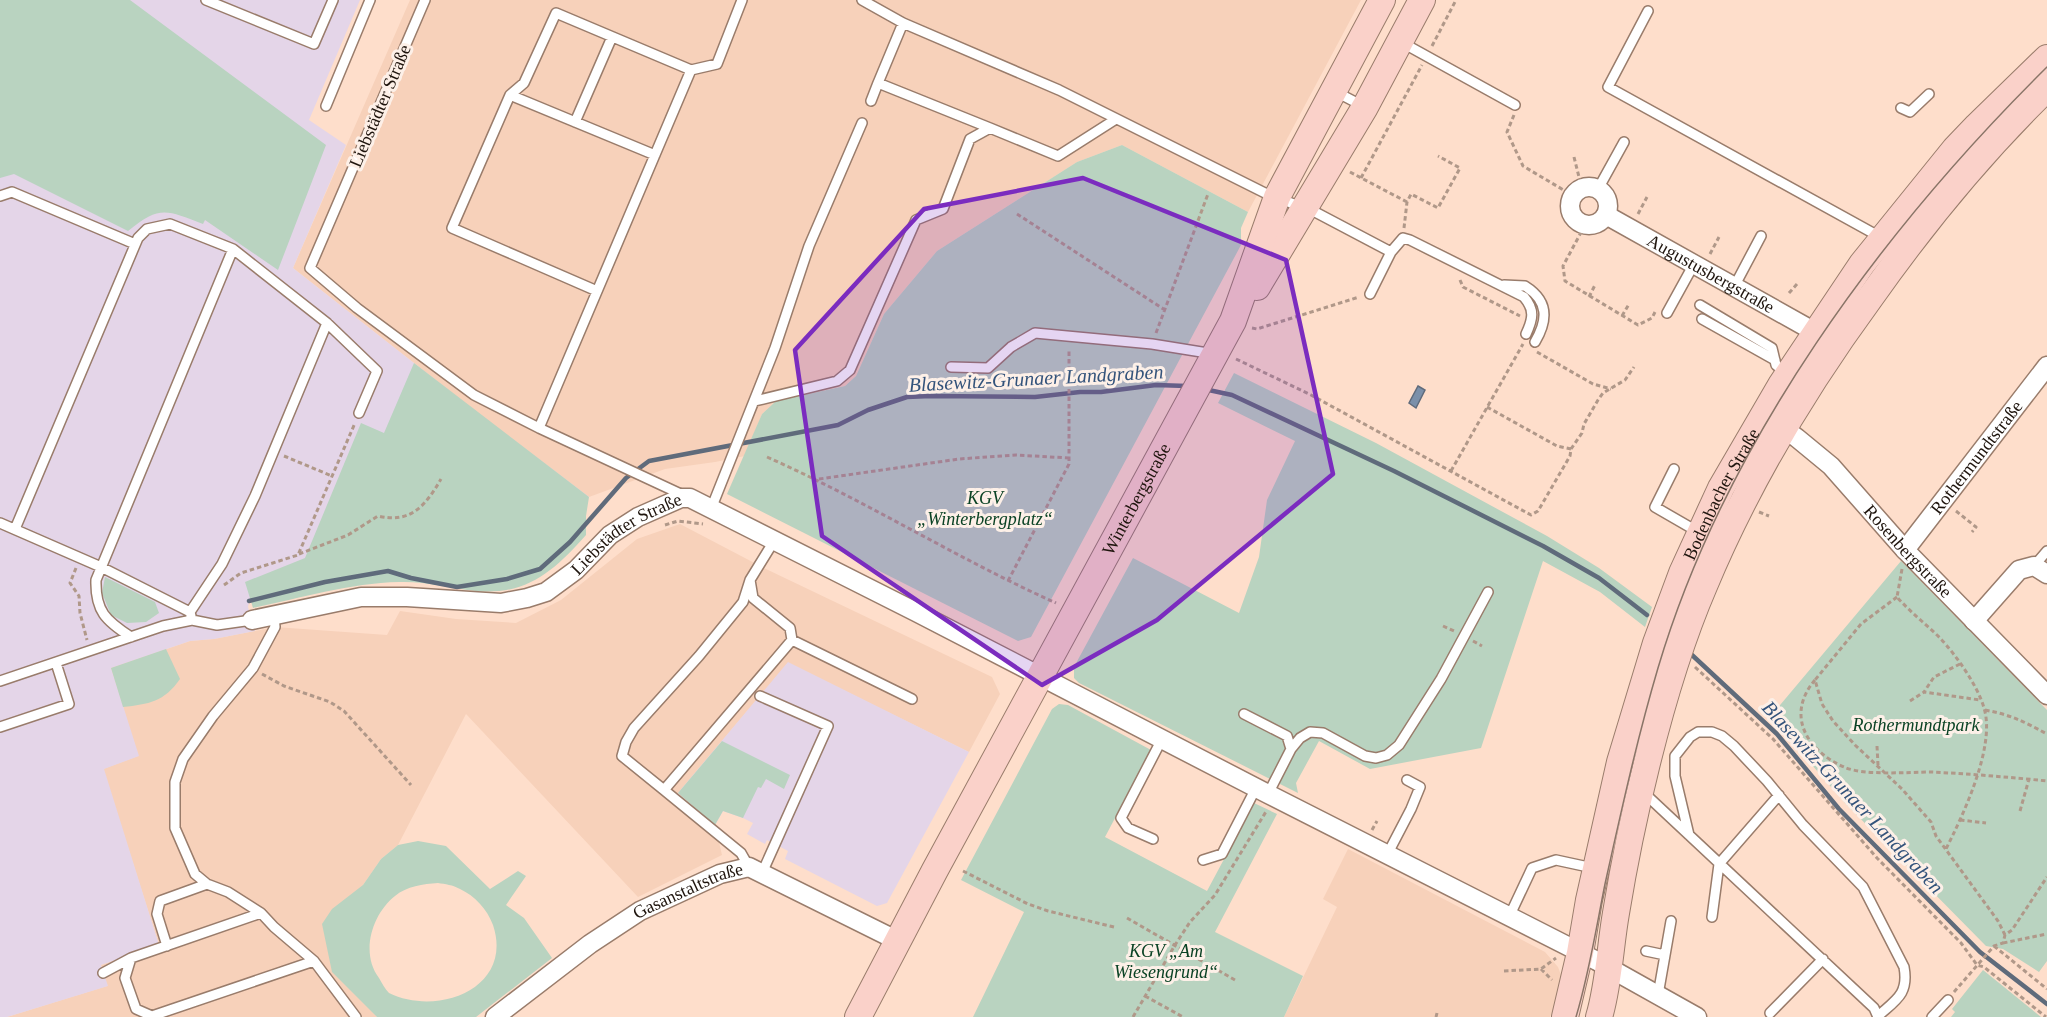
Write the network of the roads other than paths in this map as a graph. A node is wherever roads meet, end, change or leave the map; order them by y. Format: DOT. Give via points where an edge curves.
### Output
graph roads {
  1 [pos="206,0"];
  2 [pos="333,0"];
  3 [pos="370,0"];
  4 [pos="426,0"];
  5 [pos="742,0"];
  6 [pos="862,0"];
  7 [pos="1382,0"];
  8 [pos="1422,0"];
  9 [pos="1648,11"];
  10 [pos="903,23"];
  11 [pos="612,37"];
  12 [pos="1400,42"];
  13 [pos="2047,58"];
  14 [pos="691,70"];
  15 [pos="878,83"];
  16 [pos="2047,88"];
  17 [pos="1334,91"];
  18 [pos="1929,94"];
  19 [pos="510,95"];
  20 [pos="871,101"];
  21 [pos="1515,105"];
  22 [pos="326,106"];
  23 [pos="1365,107"];
  24 [pos="1901,108"];
  25 [pos="1116,118"];
  26 [pos="575,122"];
  27 [pos="862,123"];
  28 [pos="990,128"];
  29 [pos="1624,142"];
  30 [pos="655,155"];
  31 [pos="1598,189"];
  32 [pos="0,196"];
  33 [pos="1277,197"];
  34 [pos="1304,207"];
  35 [pos="1606,215"];
  36 [pos="1761,236"];
  37 [pos="1882,238"];
  38 [pos="135,244"];
  39 [pos="232,249"];
  40 [pos="1391,252"];
  41 [pos="1700,262"];
  42 [pos="1501,285"];
  43 [pos="1734,287"];
  44 [pos="597,291"];
  45 [pos="1370,294"];
  46 [pos="1700,304"];
  47 [pos="1666,313"];
  48 [pos="1702,319"];
  49 [pos="327,323"];
  50 [pos="1242,324"];
  51 [pos="1815,332"];
  52 [pos="1524,339"];
  53 [pos="1534,346"];
  54 [pos="1225,357"];
  55 [pos="2047,366"];
  56 [pos="951,367"];
  57 [pos="1781,367"];
  58 [pos="755,400"];
  59 [pos="359,412"];
  60 [pos="1773,421"];
  61 [pos="539,428"];
  62 [pos="1674,469"];
  63 [pos="690,498"];
  64 [pos="708,517"];
  65 [pos="0,523"];
  66 [pos="15,529"];
  67 [pos="1700,533"];
  68 [pos="774,540"];
  69 [pos="1905,549"];
  70 [pos="2047,550"];
  71 [pos="101,567"];
  72 [pos="2041,570"];
  73 [pos="750,580"];
  74 [pos="1488,592"];
  75 [pos="274,615"];
  76 [pos="191,616"];
  77 [pos="252,620"];
  78 [pos="1974,621"];
  79 [pos="130,638"];
  80 [pos="792,639"];
  81 [pos="56,663"];
  82 [pos="1040,678"];
  83 [pos="0,681"];
  84 [pos="2047,695"];
  85 [pos="760,696"];
  86 [pos="912,699"];
  87 [pos="1244,714"];
  88 [pos="0,727"];
  89 [pos="1162,739"];
  90 [pos="1291,749"];
  91 [pos="1407,780"];
  92 [pos="1641,789"];
  93 [pos="664,790"];
  94 [pos="1779,795"];
  95 [pos="1263,797"];
  96 [pos="1689,835"];
  97 [pos="1153,839"];
  98 [pos="1387,855"];
  99 [pos="1203,860"];
  100 [pos="1719,864"];
  101 [pos="1596,869"];
  102 [pos="756,870"];
  103 [pos="207,884"];
  104 [pos="261,913"];
  105 [pos="1509,917"];
  106 [pos="1713,917"];
  107 [pos="1671,921"];
  108 [pos="898,941"];
  109 [pos="167,946"];
  110 [pos="1646,951"];
  111 [pos="1569,955"];
  112 [pos="1665,955"];
  113 [pos="132,958"];
  114 [pos="1823,959"];
  115 [pos="314,961"];
  116 [pos="1608,967"];
  117 [pos="103,973"];
  118 [pos="1658,995"];
  119 [pos="1948,1000"];
  120 [pos="1770,1013"];
  121 [pos="1878,1016"];
  122 [pos="356,1017"];
  123 [pos="495,1017"];
  124 [pos="858,1017"];
  125 [pos="1564,1017"];
  126 [pos="1599,1017"];
  127 [pos="1697,1017"];
  128 [pos="1932,1017"];
  1 -- 2 [label="lane" via="314,44"];
  3 -- 22 [label="lane"];
  4 -- 61 [label="lane, Liebstädter Straße" via="310,268 474,395"];
  5 -- 14 [label="lane" via="717,64"];
  6 -- 10 [label="lane"];
  7 -- 17 [label="street, Winterbergstraße"];
  8 -- 12 [label="street, Winterbergstraße"];
  9 -- 37 [label="lane" via="1608,87"];
  10 -- 15 [label="lane"];
  10 -- 25 [label="lane"];
  11 -- 14 [label="lane"];
  11 -- 19 [label="lane" via="556,13 524,83"];
  11 -- 26 [label="lane"];
  12 -- 21 [label="lane"];
  12 -- 23 [label="street, Winterbergstraße"];
  13 -- 37 [label="street, Bodenbacher Straße" via="1977,126"];
  14 -- 30 [label="lane"];
  15 -- 20 [label="lane"];
  15 -- 28 [label="lane"];
  16 -- 60 [label="street, Bodenbacher Straße" via="1965,175 1912,239 1836,345"];
  17 -- 23 [label="lane"];
  17 -- 33 [label="street, Winterbergstraße"];
  18 -- 24 [label="lane" via="1910,112"];
  19 -- 26 [label="lane"];
  19 -- 44 [label="lane" via="452,228"];
  23 -- 34 [label="street, Winterbergstraße"];
  25 -- 28 [label="lane" via="1058,156"];
  25 -- 33 [label="lane"];
  26 -- 30 [label="lane"];
  27 -- 58 [label="lane" via="809,246"];
  28 -- 58 [label="lane" via="970,139 944,209 916,220 850,370 837,381"];
  29 -- 31 [label="lane"];
  30 -- 44 [label="lane"];
  31 -- 35 [label="street" via="1608,203"];
  31 -- 35 [label="street" via="1576,188 1570,201 1571,213 1585,225 1597,223"];
  32 -- 38 [label="lane" via="12,192"];
  33 -- 34 [label="lane"];
  33 -- 50 [label="street, Winterbergstraße"];
  34 -- 40 [label="lane"];
  34 -- 50 [label="street, Winterbergstraße" via="1263,274"];
  35 -- 41 [label="street, Augustusbergstraße"];
  36 -- 43 [label="lane"];
  37 -- 51 [label="street, Bodenbacher Straße"];
  38 -- 39 [label="lane" via="147,229 170,224"];
  38 -- 66 [label="lane"];
  39 -- 49 [label="lane"];
  39 -- 71 [label="lane"];
  40 -- 42 [label="lane" via="1403,238 1410,240"];
  40 -- 45 [label="lane"];
  41 -- 43 [label="street, Augustusbergstraße"];
  41 -- 47 [label="lane"];
  42 -- 52 [label="lane" via="1530,304 1532,323"];
  42 -- 53 [label="lane" via="1525,286 1540,299 1544,320"];
  43 -- 51 [label="street, Augustusbergstraße"];
  44 -- 61 [label="lane"];
  46 -- 57 [label="lane" via="1772,348"];
  48 -- 57 [label="lane"];
  49 -- 59 [label="lane" via="377,371"];
  49 -- 76 [label="lane" via="222,564"];
  50 -- 54 [label="street, Winterbergstraße"];
  51 -- 57 [label="street, Bodenbacher Straße"];
  54 -- 56 [label="lane" via="1152,344 1035,333 1011,347 988,368"];
  54 -- 82 [label="street, Winterbergstraße" via="1197,387"];
  55 -- 69 [label="street, Rothermundtstraße"];
  57 -- 60 [label="street, Bodenbacher Straße"];
  58 -- 64 [label="lane"];
  60 -- 67 [label="street, Bodenbacher Straße" via="1721,488"];
  60 -- 69 [label="street, Rosenbergstraße" via="1831,466"];
  60 -- 92 [label="street, Bodenbacher Straße" via="1703,588 1668,687"];
  61 -- 63 [label="lane, Liebstädter Straße"];
  62 -- 67 [label="lane" via="1655,507"];
  63 -- 64 [label="street, Liebstädter Straße"];
  63 -- 75 [label="street, Liebstädter Straße" via="681,498 638,517 610,535 576,570 546,592 527,598 501,603 361,597"];
  64 -- 68 [label="street, Liebstädter Straße"];
  65 -- 66 [label="lane"];
  66 -- 71 [label="lane"];
  67 -- 101 [label="street, Bodenbacher Straße" via="1656,643 1620,762"];
  68 -- 73 [label="lane"];
  68 -- 82 [label="street, Liebstädter Straße"];
  69 -- 78 [label="street, Rosenbergstraße"];
  70 -- 72 [label="lane"];
  71 -- 76 [label="lane"];
  71 -- 79 [label="lane" via="96,580 98,607 106,619"];
  72 -- 78 [label="street" via="2019,570"];
  73 -- 80 [label="lane" via="753,598 790,628"];
  73 -- 93 [label="lane" via="743,602 626,742 622,756"];
  74 -- 90 [label="lane" via="1441,679 1399,745 1387,755 1365,756 1323,733 1310,732"];
  75 -- 77 [label="street, Liebstädter Straße"];
  75 -- 103 [label="lane" via="275,627 253,668 183,759 175,782 175,828 195,874"];
  76 -- 77 [label="lane" via="217,625"];
  76 -- 79 [label="lane"];
  78 -- 84 [label="street, Rosenbergstraße"];
  79 -- 81 [label="lane"];
  80 -- 86 [label="lane"];
  80 -- 93 [label="lane"];
  81 -- 83 [label="lane"];
  81 -- 88 [label="lane" via="69,704"];
  82 -- 89 [label="street, Liebstädter Straße"];
  82 -- 108 [label="street, Winterbergstraße"];
  85 -- 102 [label="lane" via="828,726"];
  87 -- 90 [label="lane" via="1287,736"];
  89 -- 95 [label="street, Liebstädter Straße"];
  89 -- 97 [label="lane" via="1121,818 1128,828"];
  90 -- 95 [label="lane"];
  91 -- 98 [label="lane" via="1420,787"];
  92 -- 96 [label="lane"];
  92 -- 116 [label="street, Bodenbacher Straße"];
  93 -- 102 [label="lane"];
  94 -- 96 [label="lane" via="1722,736 1698,732 1682,746 1674,766"];
  94 -- 100 [label="lane"];
  94 -- 121 [label="lane" via="1863,887 1904,967 1904,990"];
  95 -- 98 [label="street, Liebstädter Straße"];
  95 -- 99 [label="lane" via="1222,854"];
  96 -- 100 [label="lane"];
  98 -- 105 [label="street, Liebstädter Straße"];
  100 -- 106 [label="lane"];
  100 -- 114 [label="lane"];
  101 -- 105 [label="lane" via="1556,860 1532,868"];
  101 -- 111 [label="street, Bodenbacher Straße"];
  102 -- 108 [label="street, Gasanstaltstraße"];
  102 -- 123 [label="street, Gasanstaltstraße" via="720,874 640,911"];
  103 -- 104 [label="lane"];
  103 -- 109 [label="lane" via="160,901 157,914"];
  104 -- 109 [label="lane"];
  104 -- 115 [label="lane"];
  105 -- 111 [label="street, Liebstädter Straße"];
  107 -- 112 [label="lane"];
  108 -- 124 [label="street, Winterbergstraße"];
  109 -- 113 [label="lane"];
  110 -- 112 [label="lane"];
  111 -- 116 [label="street"];
  111 -- 125 [label="street, Bodenbacher Straße"];
  112 -- 118 [label="lane"];
  113 -- 115 [label="lane" via="125,978 136,1009 152,1016"];
  113 -- 117 [label="lane"];
  114 -- 120 [label="lane"];
  114 -- 121 [label="lane"];
  115 -- 122 [label="lane"];
  116 -- 118 [label="street"];
  116 -- 126 [label="street, Bodenbacher Straße"];
  118 -- 127 [label="street"];
  119 -- 128 [label="lane"];
}
